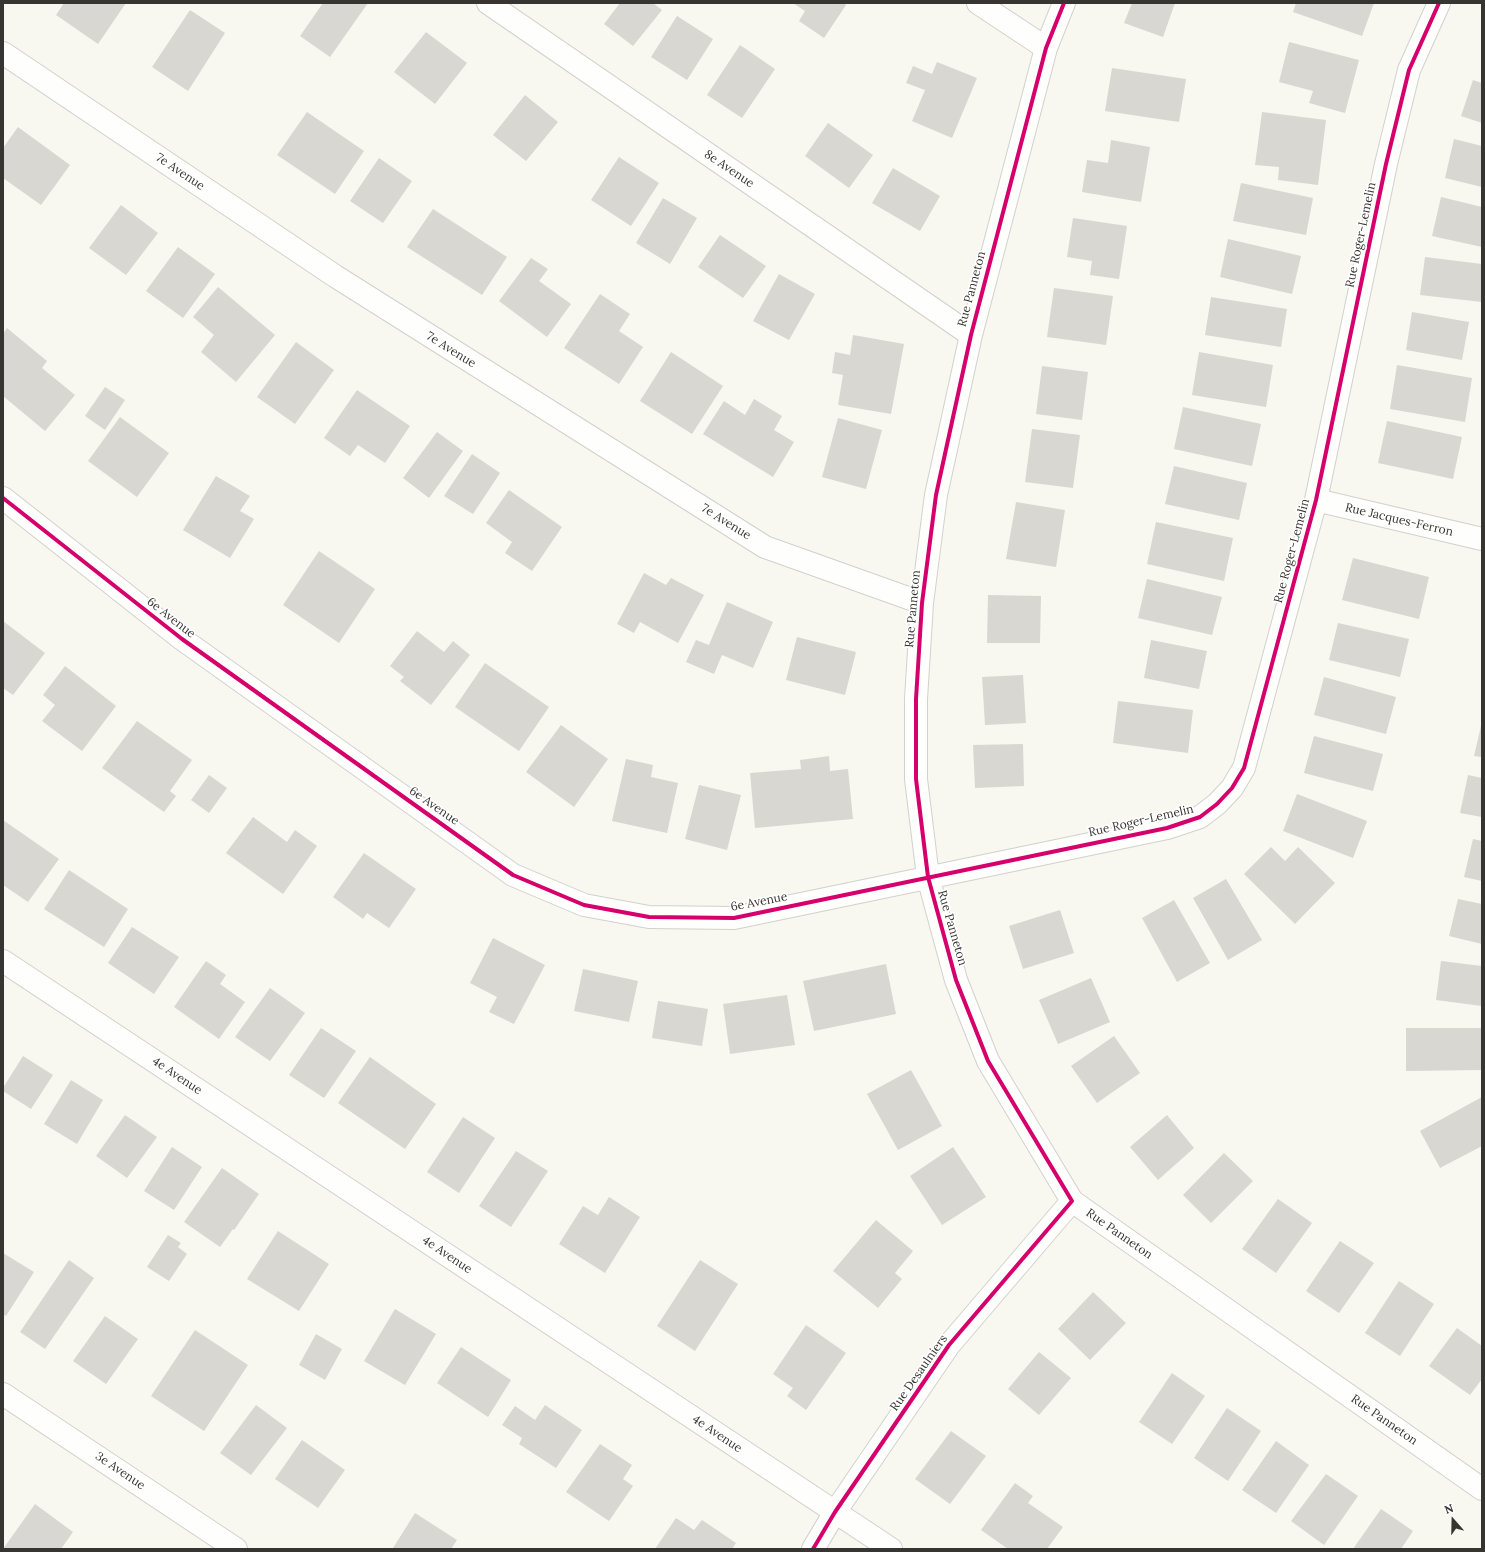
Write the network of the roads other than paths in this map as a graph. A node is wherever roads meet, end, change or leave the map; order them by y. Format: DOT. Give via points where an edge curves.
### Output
graph roads {
  1 [pos="488,3"];
  2 [pos="978,3"];
  3 [pos="1064,3"];
  4 [pos="1438,3"];
  5 [pos="1046,48"];
  6 [pos="3,53"];
  7 [pos="971,335"];
  8 [pos="3,498"];
  9 [pos="1316,500"];
  10 [pos="1482,539"];
  11 [pos="922,604"];
  12 [pos="928,877"];
  13 [pos="3,961"];
  14 [pos="1072,1201"];
  15 [pos="3,1394"];
  16 [pos="1482,1489"];
  17 [pos="836,1512"];
  18 [pos="236,1549"];
  19 [pos="812,1549"];
  20 [pos="892,1549"];
  1 -- 7 [label="street, 8e Avenue"];
  2 -- 5 [label="street"];
  3 -- 5 [label="street, Rue Panneton"];
  4 -- 9 [label="street, Rue Roger-Lemelin" via="1409,70 1386,164"];
  5 -- 7 [label="street, Rue Panneton"];
  6 -- 11 [label="street, 7e Avenue" via="335,276 765,547"];
  7 -- 11 [label="street, Rue Panneton" via="936,495"];
  8 -- 12 [label="street, 6e Avenue" via="182,640 514,874 584,905 649,918 734,918"];
  9 -- 10 [label="street, Rue Jacques-Ferron"];
  9 -- 12 [label="street, Rue Roger-Lemelin" via="1244,768 1232,788 1217,804 1200,817 1167,828"];
  11 -- 12 [label="street, Rue Panneton" via="916,699 916,779"];
  12 -- 14 [label="street, Rue Panneton" via="956,980 988,1060"];
  13 -- 17 [label="street, 4e Avenue"];
  14 -- 16 [label="street, Rue Panneton"];
  14 -- 17 [label="street, Rue Desaulniers" via="949,1345"];
  15 -- 18 [label="street, 3e Avenue"];
  17 -- 19 [label="street, Rue Desaulniers"];
  17 -- 20 [label="street, 4e Avenue"];
}
